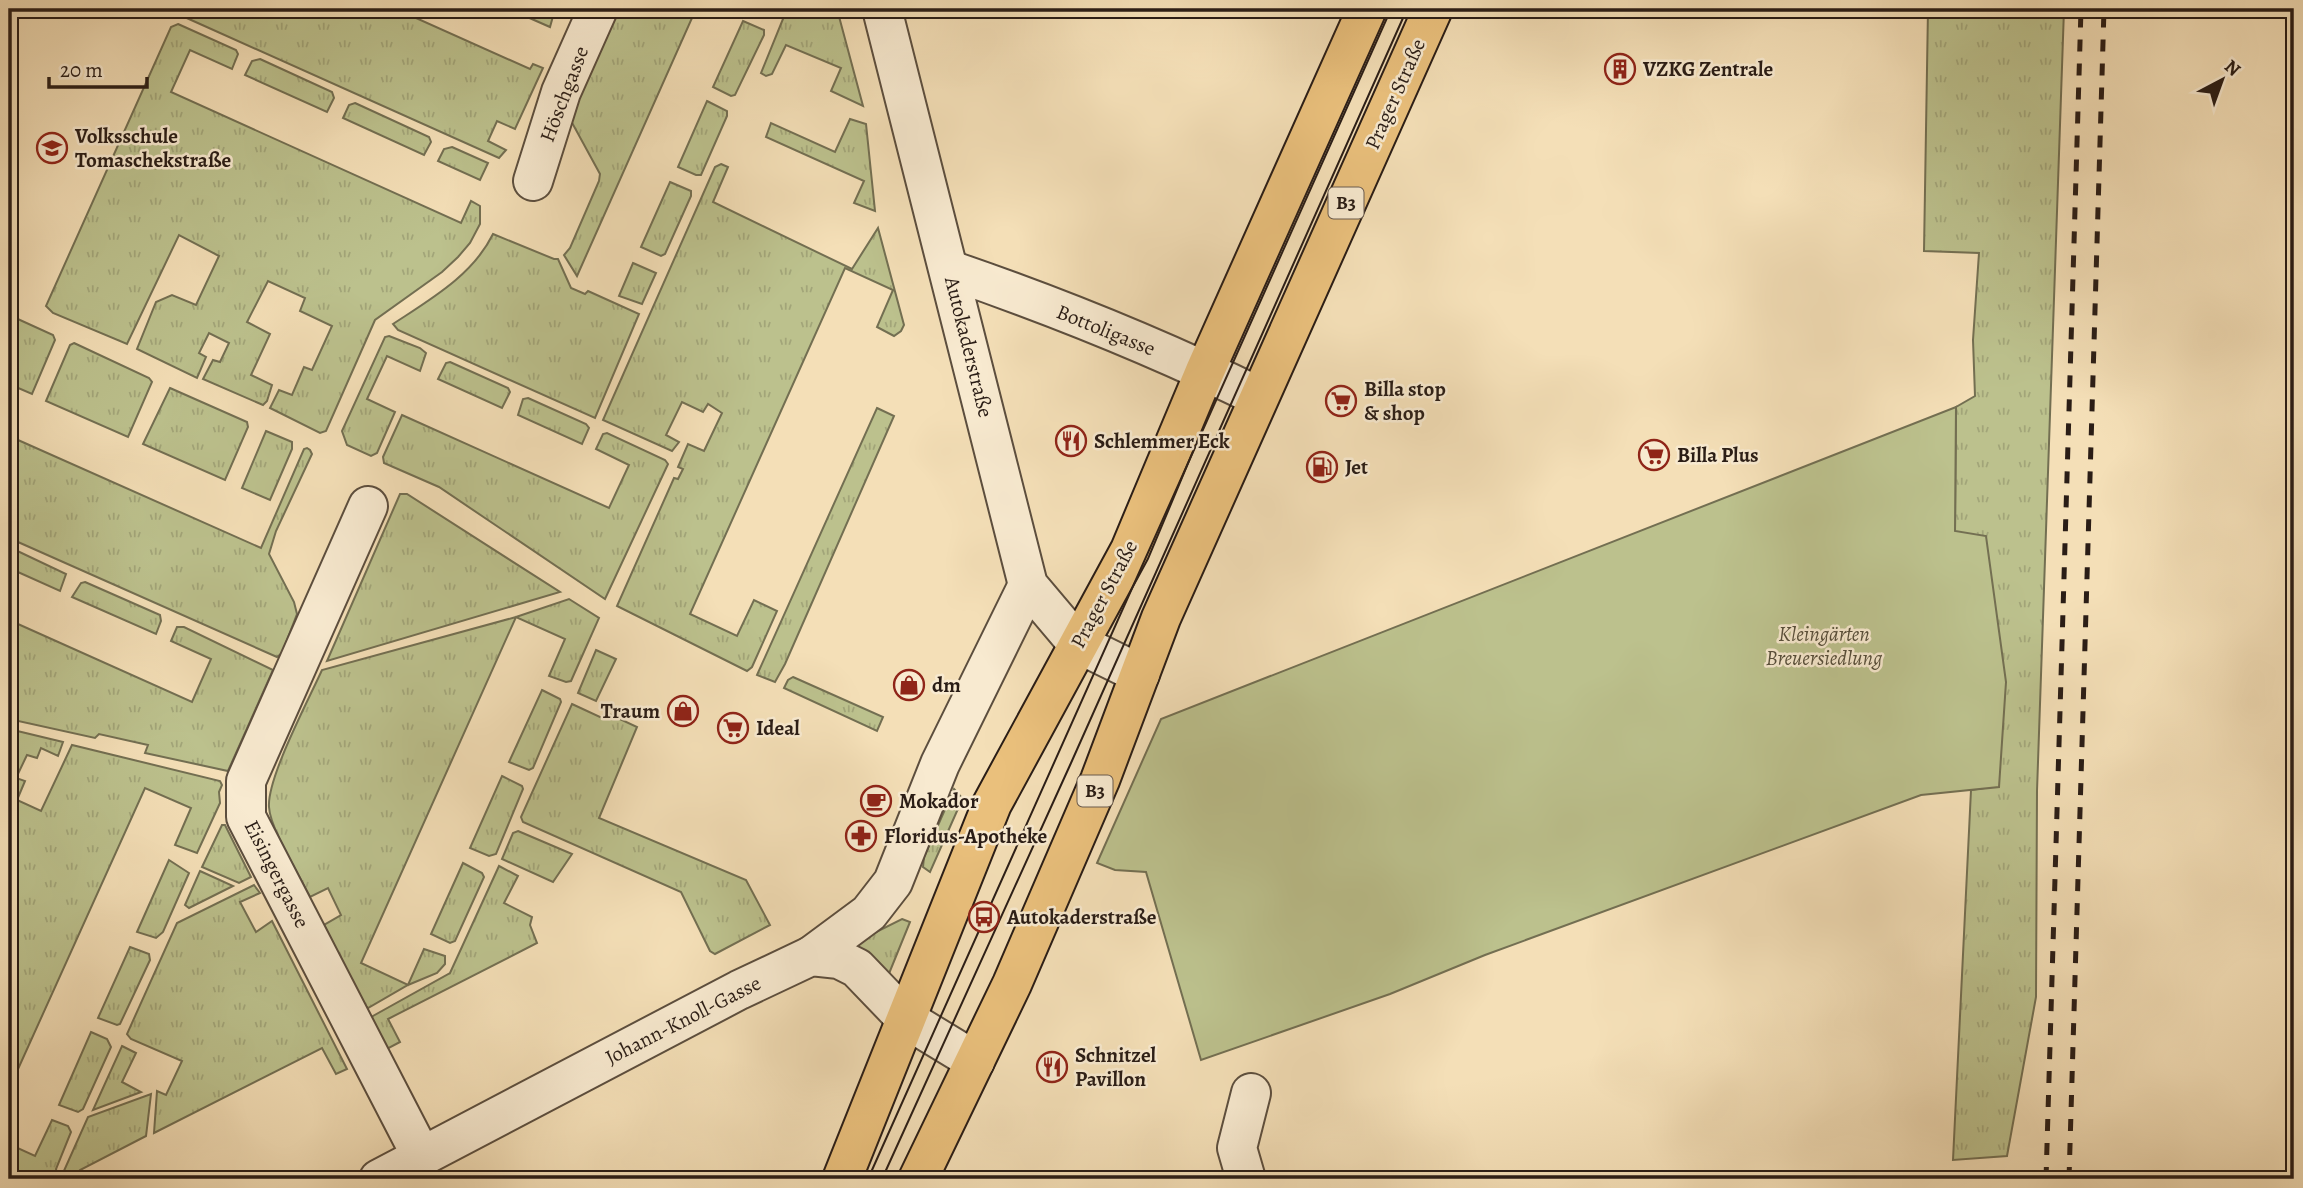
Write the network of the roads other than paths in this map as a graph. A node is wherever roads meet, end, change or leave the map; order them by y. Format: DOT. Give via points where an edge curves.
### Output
graph roads {
  1 [pos="598,9"];
  2 [pos="882,9"];
  3 [pos="1367,9"];
  4 [pos="1433,9"];
  5 [pos="533,181"];
  6 [pos="950,270"];
  7 [pos="1232,384"];
  8 [pos="368,506"];
  9 [pos="1028,585"];
  10 [pos="1077,643"];
  11 [pos="1140,674"];
  12 [pos="811,956"];
  13 [pos="906,1019"];
  14 [pos="975,1061"];
  15 [pos="1251,1093"];
  16 [pos="422,1157"];
  17 [pos="379,1179"];
  18 [pos="842,1179"];
  19 [pos="918,1179"];
  20 [pos="1246,1179"];
  1 -- 5 [label="street, Höschgasse" via="561,92"];
  2 -- 6 [label="street, Autokaderstraße"];
  3 -- 7 [label="main road, Prager Straße / B3"];
  4 -- 7 [label="main road, Prager Straße / B3"];
  6 -- 7 [label="street, Bottoligasse"];
  6 -- 9 [label="street, Autokaderstraße"];
  7 -- 10 [label="main road, Prager Straße / B3"];
  7 -- 11 [label="main road, Prager Straße / B3"];
  8 -- 16 [label="street, Eisingergasse" via="246,780 246,817"];
  9 -- 10 [label="street, Autokaderstraße"];
  9 -- 12 [label="street" via="940,764 893,882 869,913"];
  10 -- 11 [label="street, Autokaderstraße"];
  10 -- 13 [label="main road, Prager Straße / B3" via="992,804"];
  11 -- 14 [label="main road, Prager Straße / B3" via="1096,791"];
  12 -- 13 [label="street" via="857,968"];
  12 -- 16 [label="street, Johann-Knoll-Gasse"];
  13 -- 14 [label="street"];
  13 -- 18 [label="main road, Prager Straße / B3"];
  14 -- 19 [label="main road, Prager Straße / B3"];
  15 -- 20 [label="street" via="1237,1148"];
  16 -- 17 [label="street, Johann-Knoll-Gasse"];
}
